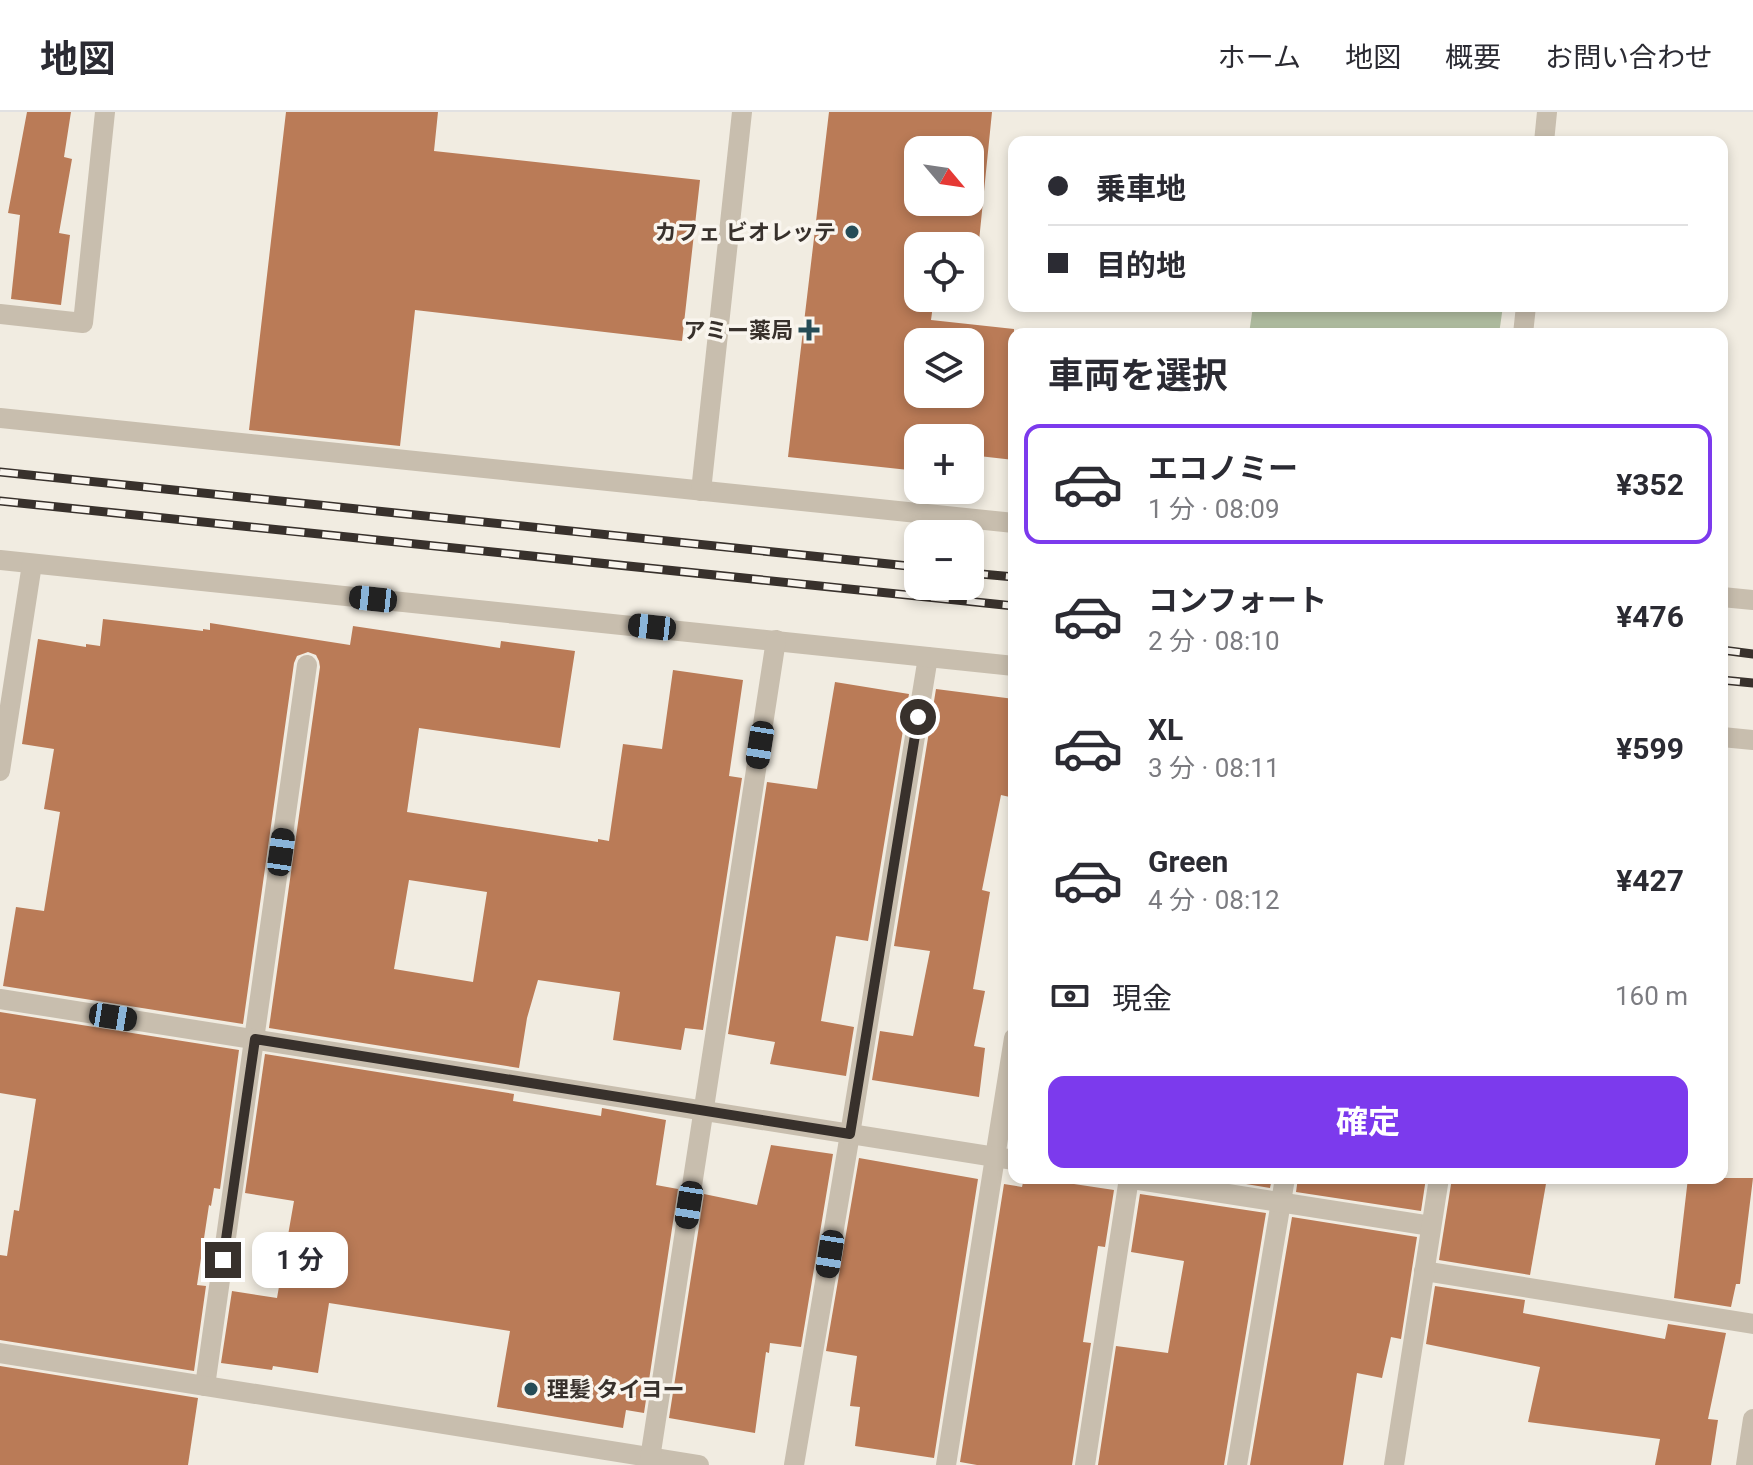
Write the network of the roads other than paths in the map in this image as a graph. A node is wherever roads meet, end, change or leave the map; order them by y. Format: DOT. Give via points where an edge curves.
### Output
graph roads {
  1 [pos="105,112"];
  2 [pos="742,112"];
  3 [pos="1547,112"];
  4 [pos="1545,136"];
  5 [pos="0,314"];
  6 [pos="0,418"];
  7 [pos="701,491"];
  8 [pos="1008,522"];
  9 [pos="0,560"];
  10 [pos="32,564"];
  11 [pos="1728,598"];
  12 [pos="1753,600"];
  13 [pos="776,640"];
  14 [pos="928,657"];
  15 [pos="307,665"];
  16 [pos="1008,665"];
  17 [pos="1728,738"];
  18 [pos="1753,740"];
  19 [pos="0,771"];
  20 [pos="0,999"];
  21 [pos="255,1039"];
  22 [pos="1008,1110"];
  23 [pos="704,1111"];
  24 [pos="850,1134"];
  25 [pos="1004,1158"];
  26 [pos="1127,1184"];
  27 [pos="1165,1184"];
  28 [pos="1284,1184"];
  29 [pos="1438,1184"];
  30 [pos="1281,1203"];
  31 [pos="1431,1226"];
  32 [pos="1424,1271"];
  33 [pos="1753,1324"];
  34 [pos="0,1353"];
  35 [pos="205,1386"];
  36 [pos="1753,1419"];
  37 [pos="650,1461"];
  38 [pos="699,1465"];
  39 [pos="794,1465"];
  40 [pos="946,1465"];
  41 [pos="1085,1465"];
  42 [pos="1237,1465"];
  43 [pos="1394,1465"];
  44 [pos="1746,1465"];
  1 -- 5 [label="street" via="83,323"];
  2 -- 7 [label="street"];
  3 -- 4 [label="street"];
  6 -- 7 [label="street"];
  7 -- 8 [label="street"];
  9 -- 10 [label="street"];
  10 -- 13 [label="street"];
  10 -- 19 [label="street"];
  11 -- 12 [label="street"];
  13 -- 14 [label="street"];
  13 -- 23 [label="street"];
  14 -- 16 [label="street"];
  14 -- 24 [label="street"];
  15 -- 21 [label="street"];
  17 -- 18 [label="street"];
  20 -- 21 [label="street"];
  21 -- 23 [label="street"];
  21 -- 35 [label="street"];
  22 -- 25 [label="street"];
  23 -- 24 [label="street"];
  23 -- 37 [label="street"];
  24 -- 25 [label="street"];
  24 -- 39 [label="street"];
  25 -- 40 [label="street"];
  26 -- 41 [label="street"];
  27 -- 30 [label="street"];
  28 -- 30 [label="street"];
  29 -- 31 [label="street"];
  30 -- 31 [label="street"];
  30 -- 42 [label="street"];
  31 -- 32 [label="street"];
  32 -- 33 [label="street"];
  32 -- 43 [label="street"];
  34 -- 35 [label="street"];
  35 -- 37 [label="street"];
  36 -- 44 [label="street"];
  37 -- 38 [label="street"];
}
